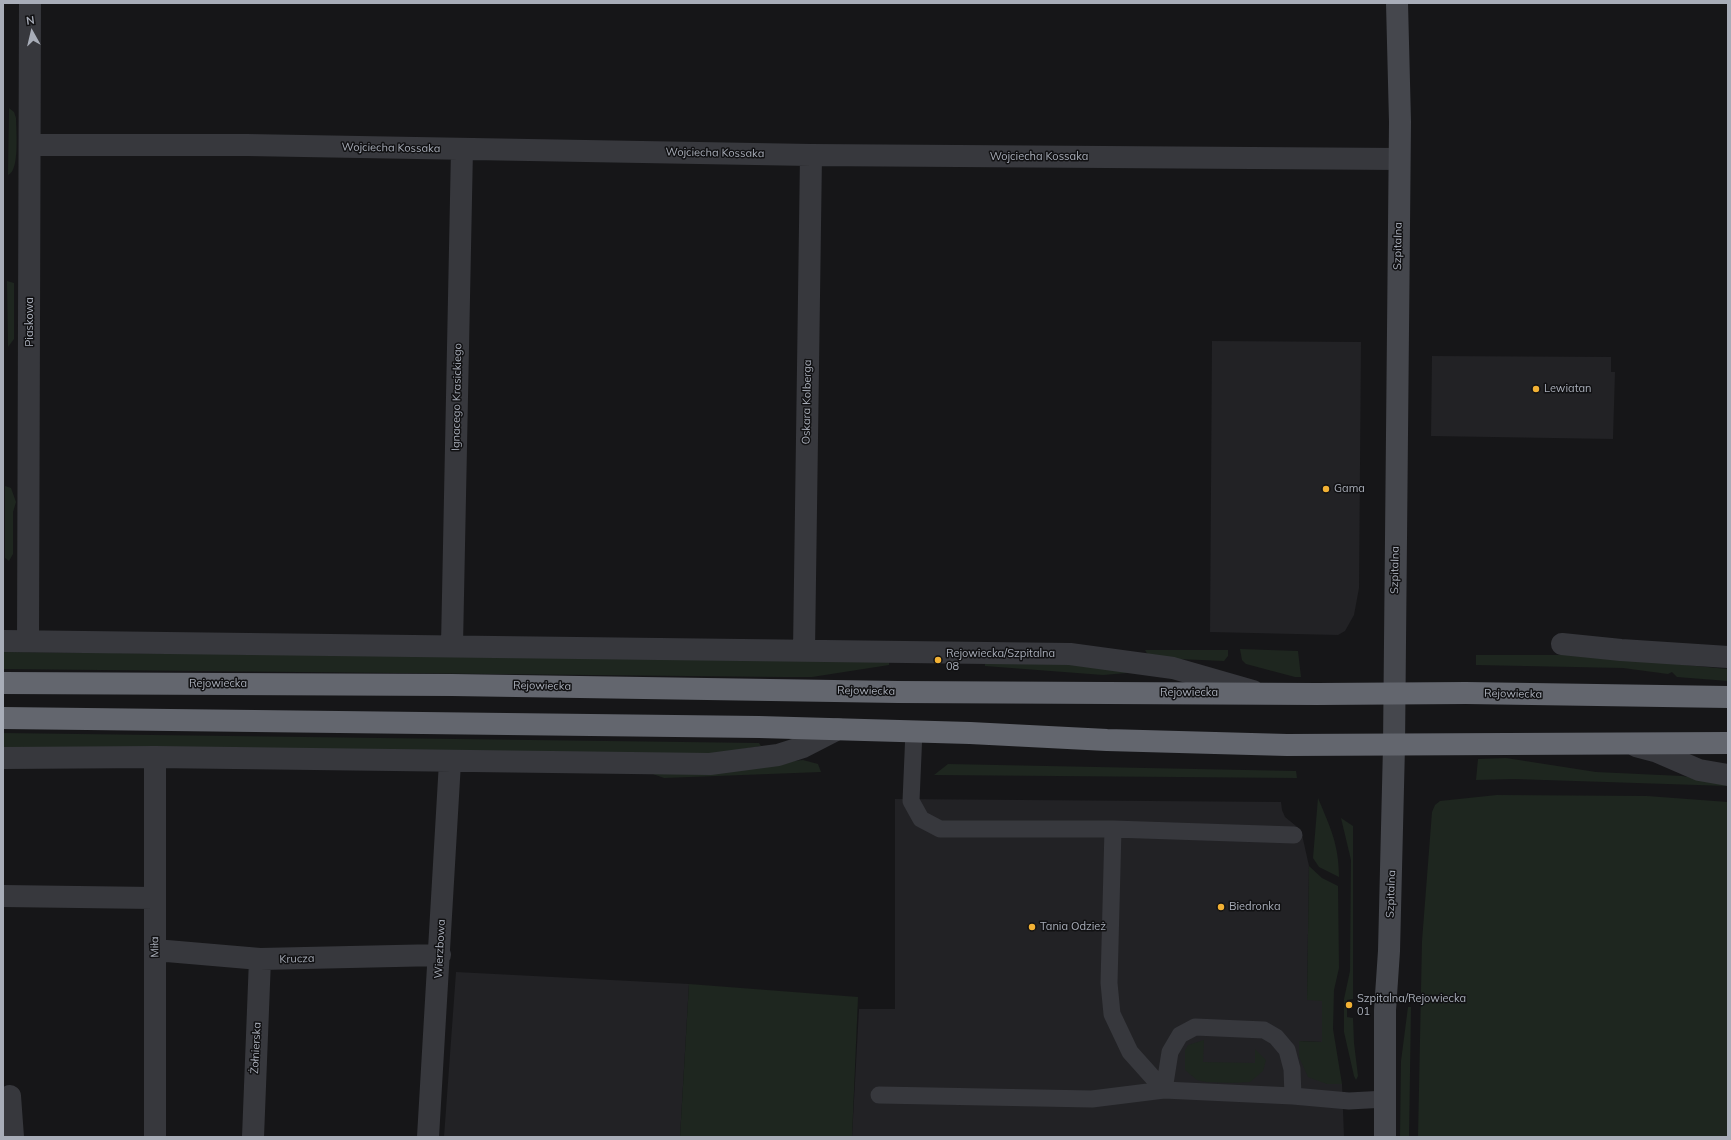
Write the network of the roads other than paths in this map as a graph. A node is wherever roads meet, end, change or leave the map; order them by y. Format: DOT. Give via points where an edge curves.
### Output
graph roads {
  1 [pos="30,3"];
  2 [pos="1397,3"];
  3 [pos="31,145"];
  4 [pos="462,150"];
  5 [pos="811,155"];
  6 [pos="1399,159"];
  7 [pos="3,641"];
  8 [pos="28,641"];
  9 [pos="1562,644"];
  10 [pos="452,645"];
  11 [pos="804,650"];
  12 [pos="1728,656"];
  13 [pos="3,683"];
  14 [pos="1262,693"];
  15 [pos="1394,694"];
  16 [pos="1728,697"];
  17 [pos="3,718"];
  18 [pos="838,729"];
  19 [pos="914,731"];
  20 [pos="1728,743"];
  21 [pos="1629,744"];
  22 [pos="1394,746"];
  23 [pos="155,757"];
  24 [pos="3,758"];
  25 [pos="450,762"];
  26 [pos="1728,775"];
  27 [pos="1113,829"];
  28 [pos="1294,835"];
  29 [pos="3,896"];
  30 [pos="153,898"];
  31 [pos="155,950"];
  32 [pos="440,955"];
  33 [pos="260,960"];
  34 [pos="1164,1090"];
  35 [pos="10,1096"];
  36 [pos="879,1096"];
  37 [pos="1293,1096"];
  38 [pos="1386,1099"];
  39 [pos="13,1137"];
  40 [pos="155,1137"];
  41 [pos="253,1137"];
  42 [pos="428,1137"];
  43 [pos="1385,1137"];
  1 -- 3 [label="street, Piaskowa"];
  2 -- 6 [label="street, Szpitalna"];
  3 -- 4 [label="street, Wojciecha Kossaka" via="246,145"];
  3 -- 8 [label="street, Piaskowa"];
  4 -- 5 [label="street, Wojciecha Kossaka"];
  4 -- 10 [label="street, Ignacego Krasickiego"];
  5 -- 6 [label="street, Wojciecha Kossaka"];
  5 -- 11 [label="street, Oskara Kolberga"];
  6 -- 15 [label="street, Szpitalna"];
  7 -- 8 [label="street"];
  8 -- 10 [label="street"];
  9 -- 12 [label="street"];
  10 -- 11 [label="street"];
  11 -- 14 [label="street" via="1070,654 1173,668"];
  13 -- 14 [label="highway, Rejowiecka"];
  14 -- 15 [label="highway, Rejowiecka"];
  15 -- 16 [label="highway, Rejowiecka"];
  15 -- 22 [label="street, Szpitalna"];
  17 -- 18 [label="highway"];
  18 -- 19 [label="highway"];
  18 -- 25 [label="street" via="802,747 778,755 710,764"];
  19 -- 22 [label="highway" via="1130,741"];
  19 -- 27 [label="lane" via="911,801 921,819 940,829"];
  20 -- 21 [label="highway"];
  21 -- 22 [label="highway"];
  21 -- 26 [label="street" via="1655,751 1699,770"];
  22 -- 38 [label="street, Szpitalna" via="1385,1010"];
  23 -- 24 [label="street"];
  23 -- 25 [label="street"];
  23 -- 30 [label="street, Miła"];
  25 -- 32 [label="street, Wierzbowa"];
  27 -- 28 [label="lane"];
  27 -- 34 [label="lane" via="1109,983 1112,1014 1130,1052"];
  29 -- 30 [label="street"];
  30 -- 31 [label="street, Miła"];
  31 -- 33 [label="street, Krucza"];
  31 -- 40 [label="street, Miła"];
  32 -- 33 [label="street, Krucza"];
  32 -- 42 [label="street, Wierzbowa"];
  33 -- 41 [label="street, Żołnierska"];
  34 -- 36 [label="lane" via="1092,1098"];
  34 -- 37 [label="lane"];
  34 -- 37 [label="lane" via="1170,1052 1180,1035 1195,1027 1264,1030 1276,1037 1287,1050 1292,1069"];
  35 -- 39 [label="street"];
  37 -- 38 [label="lane" via="1350,1101"];
  38 -- 43 [label="street, Szpitalna"];
}
